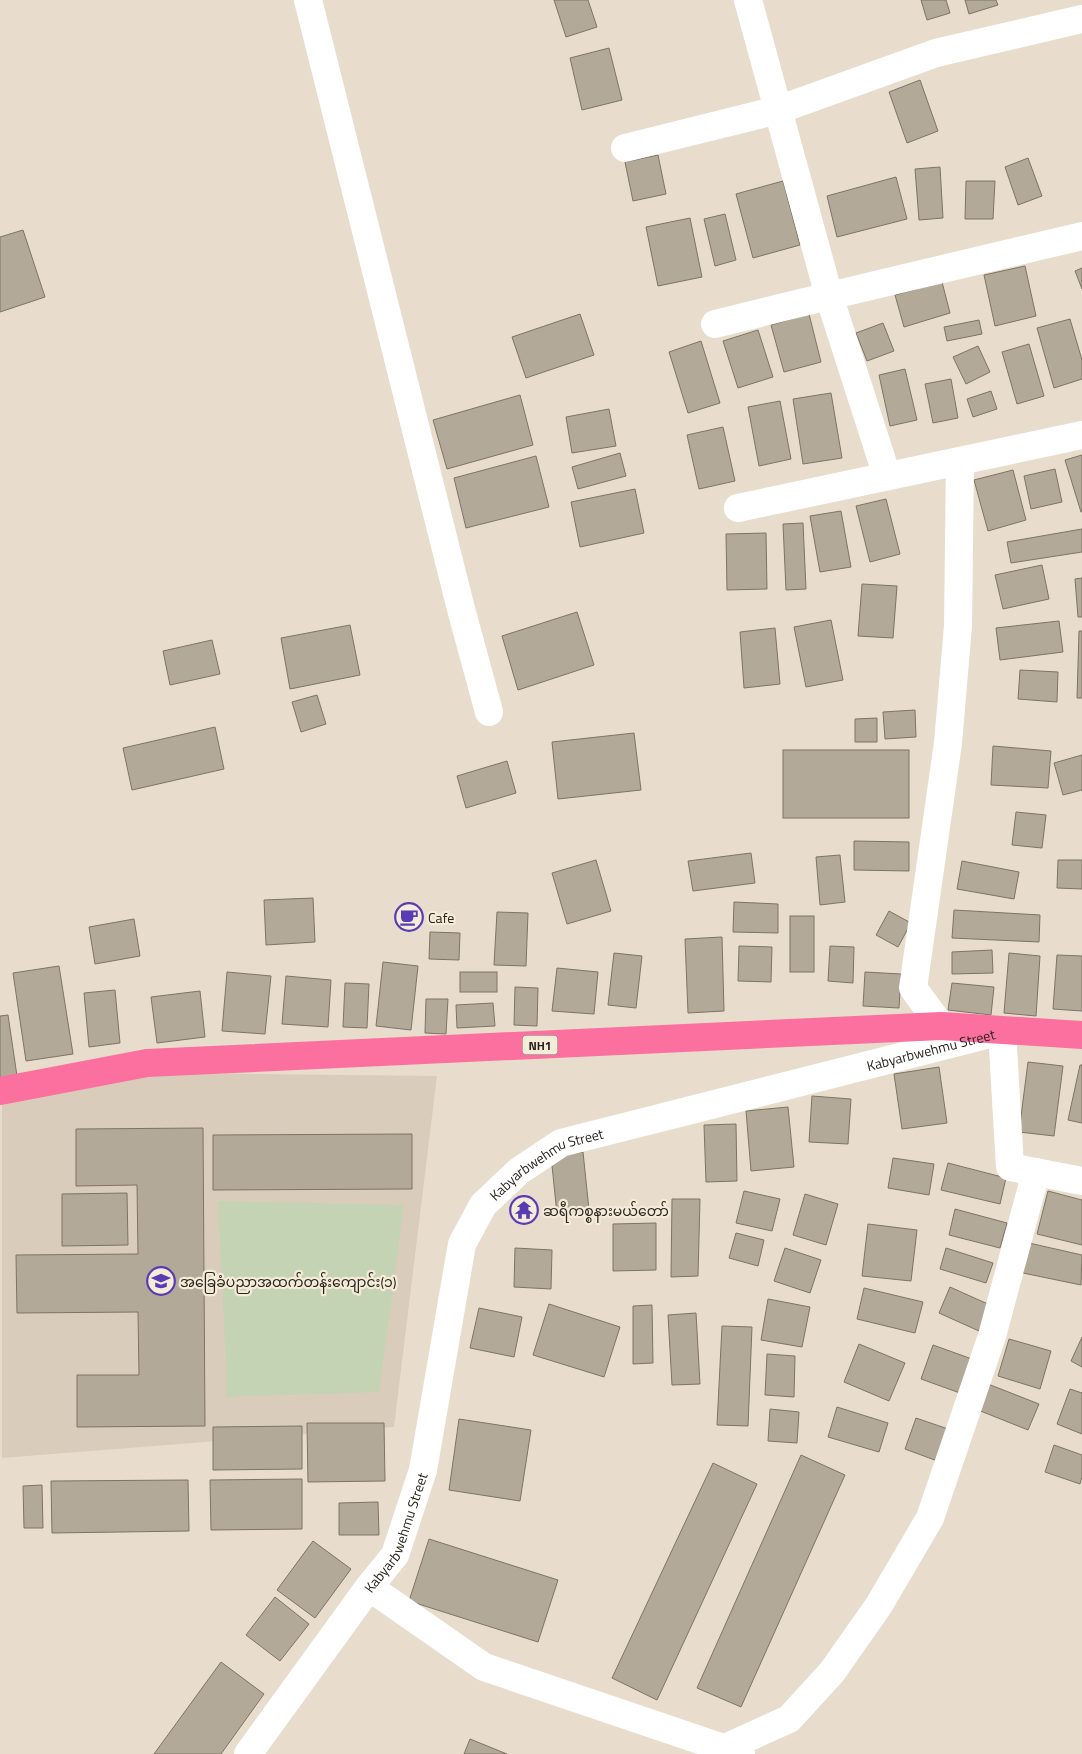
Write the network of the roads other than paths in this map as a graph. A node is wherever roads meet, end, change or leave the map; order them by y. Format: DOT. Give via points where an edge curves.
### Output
graph roads {
  1 [pos="308,0"];
  2 [pos="748,0"];
  3 [pos="1082,19"];
  4 [pos="778,110"];
  5 [pos="625,148"];
  6 [pos="1082,236"];
  7 [pos="829,296"];
  8 [pos="716,324"];
  9 [pos="1082,435"];
  10 [pos="960,461"];
  11 [pos="887,476"];
  12 [pos="738,508"];
  13 [pos="489,712"];
  14 [pos="941,1026"];
  15 [pos="1002,1031"];
  16 [pos="1082,1035"];
  17 [pos="0,1091"];
  18 [pos="1036,1172"];
  19 [pos="1082,1181"];
  20 [pos="370,1587"];
  21 [pos="733,1751"];
  22 [pos="248,1754"];
  1 -- 13 [label="street"];
  2 -- 4 [label="street"];
  3 -- 4 [label="street" via="936,53"];
  4 -- 5 [label="street"];
  4 -- 7 [label="street"];
  6 -- 7 [label="street"];
  7 -- 8 [label="street"];
  7 -- 11 [label="street"];
  9 -- 10 [label="street"];
  10 -- 11 [label="street"];
  10 -- 14 [label="street" via="958,626 949,734 913,988"];
  11 -- 12 [label="street"];
  14 -- 15 [label="highway, NH1"];
  14 -- 17 [label="highway, NH1" via="147,1063"];
  15 -- 16 [label="highway, NH1"];
  15 -- 18 [label="street, Kabyarbwehmu Street" via="1010,1167"];
  15 -- 20 [label="street, Kabyarbwehmu Street" via="561,1143 519,1171 484,1205 462,1244 423,1470 395,1555"];
  18 -- 19 [label="street, Kabyarbwehmu Street"];
  18 -- 21 [label="street" via="992,1336 930,1518 879,1604 832,1672 789,1719"];
  20 -- 21 [label="street" via="484,1667"];
  20 -- 22 [label="street, Kabyarbwehmu Street"];
}
